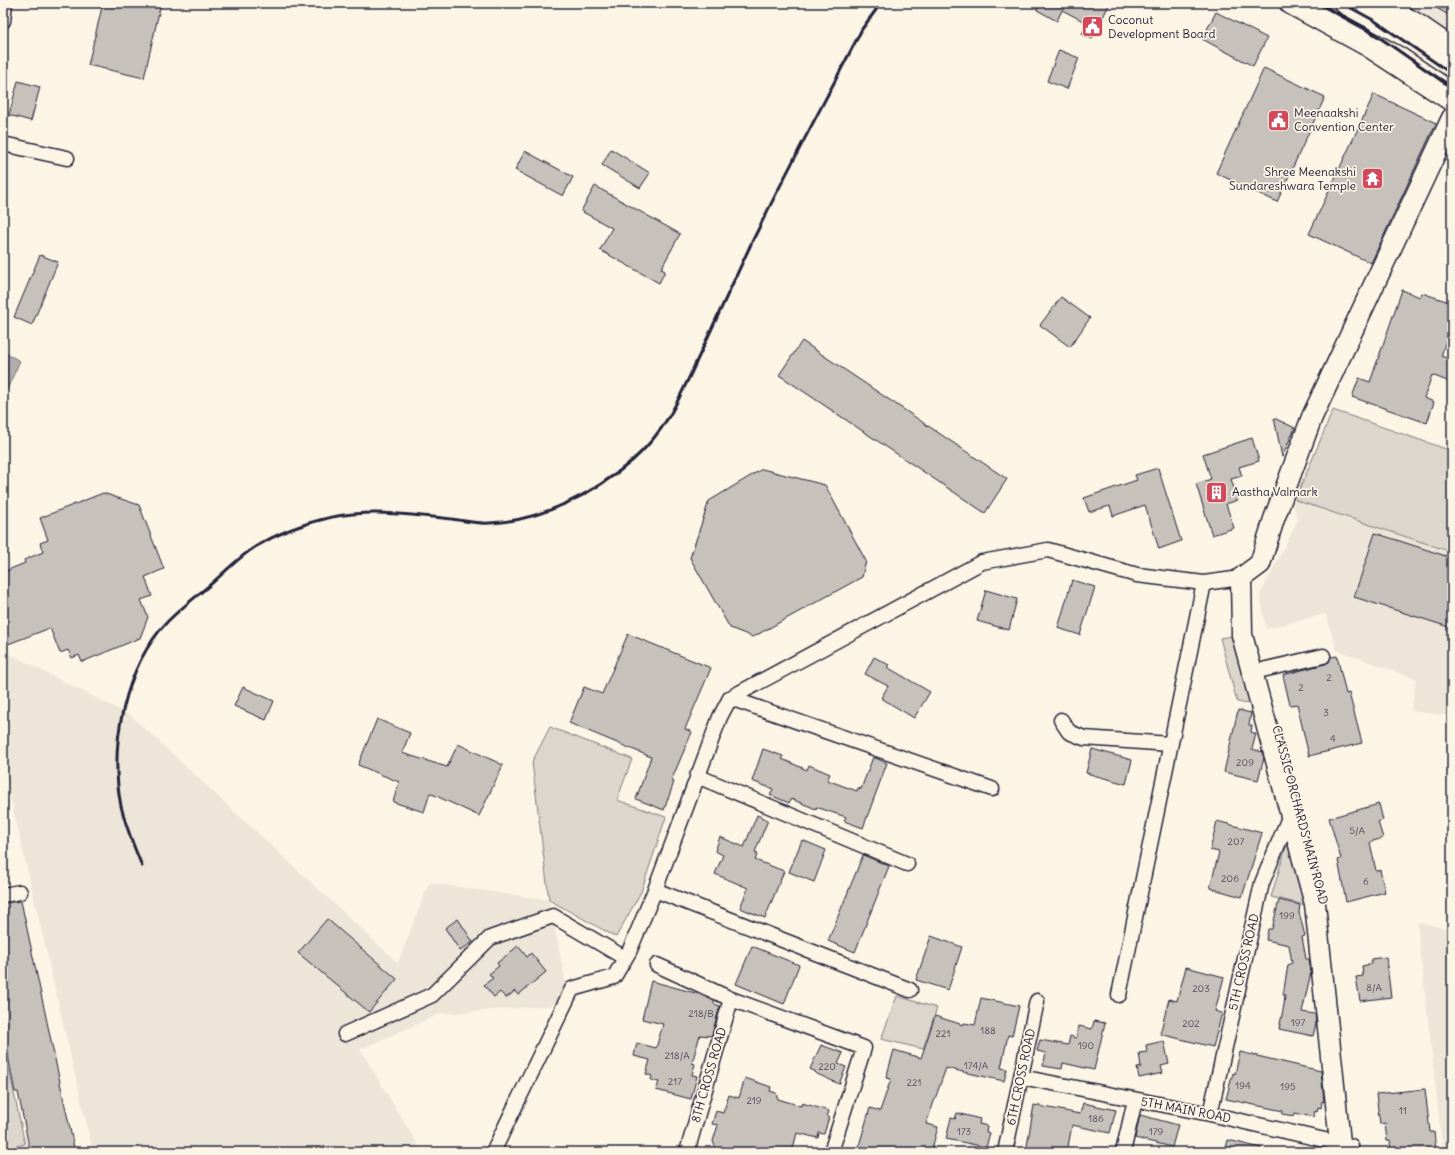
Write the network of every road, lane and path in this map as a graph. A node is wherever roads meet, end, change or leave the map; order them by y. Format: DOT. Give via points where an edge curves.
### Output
graph roads {
  1 [pos="5,3"];
  2 [pos="1291,3"];
  3 [pos="1346,3"];
  4 [pos="1380,3"];
  5 [pos="3,21"];
  6 [pos="1452,48"];
  7 [pos="1452,66"];
  8 [pos="1452,100"];
  9 [pos="1452,118"];
  10 [pos="3,144"];
  11 [pos="67,158"];
  12 [pos="1241,578"];
  13 [pos="1204,583"];
  14 [pos="1242,601"];
  15 [pos="1323,656"];
  16 [pos="1262,670"];
  17 [pos="730,698"];
  18 [pos="1061,720"];
  19 [pos="1170,744"];
  20 [pos="697,776"];
  21 [pos="992,789"];
  22 [pos="1290,815"];
  23 [pos="907,864"];
  24 [pos="655,890"];
  25 [pos="20,892"];
  26 [pos="3,895"];
  27 [pos="625,958"];
  28 [pos="657,964"];
  29 [pos="910,990"];
  30 [pos="1119,995"];
  31 [pos="731,999"];
  32 [pos="1037,1001"];
  33 [pos="345,1034"];
  34 [pos="1021,1076"];
  35 [pos="1134,1100"];
  36 [pos="1210,1114"];
  37 [pos="1346,1148"];
  38 [pos="493,1152"];
  39 [pos="687,1152"];
  40 [pos="831,1152"];
  41 [pos="1005,1152"];
  42 [pos="1123,1152"];
  1 -- 5 [label="street"];
  2 -- 8 [label="main road" via="1368,45"];
  3 -- 7 [label="main road" via="1409,37"];
  4 -- 6 [label="street"];
  9 -- 12 [label="street" via="1312,417 1260,564"];
  10 -- 11 [label="street"];
  12 -- 13 [label="street"];
  12 -- 14 [label="street, CLASSIC ORCHARDS MAIN ROAD"];
  13 -- 17 [label="street" via="1137,575 1048,550 982,562"];
  13 -- 19 [label="street"];
  14 -- 16 [label="street, CLASSIC ORCHARDS MAIN ROAD"];
  14 -- 22 [label="street, CLASSIC ORCHARDS MAIN ROAD" via="1242,635"];
  15 -- 16 [label="street"];
  16 -- 37 [label="street, CLASSIC ORCHARDS MAIN ROAD" via="1324,901"];
  17 -- 20 [label="street"];
  17 -- 21 [label="street"];
  18 -- 19 [label="street" via="1069,732 1084,738"];
  19 -- 30 [label="street"];
  20 -- 23 [label="street"];
  20 -- 24 [label="street"];
  22 -- 36 [label="street, 5TH CROSS ROAD" via="1262,883"];
  22 -- 37 [label="street, CLASSIC ORCHARDS MAIN ROAD" via="1314,904"];
  24 -- 27 [label="street"];
  24 -- 29 [label="street"];
  25 -- 26 [label="street"];
  27 -- 33 [label="street" via="553,916 490,938 432,995"];
  27 -- 38 [label="street" via="614,977 572,989"];
  28 -- 31 [label="street"];
  31 -- 39 [label="street, 8TH CROSS ROAD"];
  31 -- 40 [label="street" via="864,1048"];
  32 -- 34 [label="street, 6TH CROSS ROAD"];
  34 -- 35 [label="street, 5TH MAIN ROAD"];
  34 -- 41 [label="street, 6TH CROSS ROAD"];
  35 -- 36 [label="street, 5TH MAIN ROAD"];
  35 -- 42 [label="street"];
  36 -- 37 [label="street, 5TH MAIN ROAD"];
}
